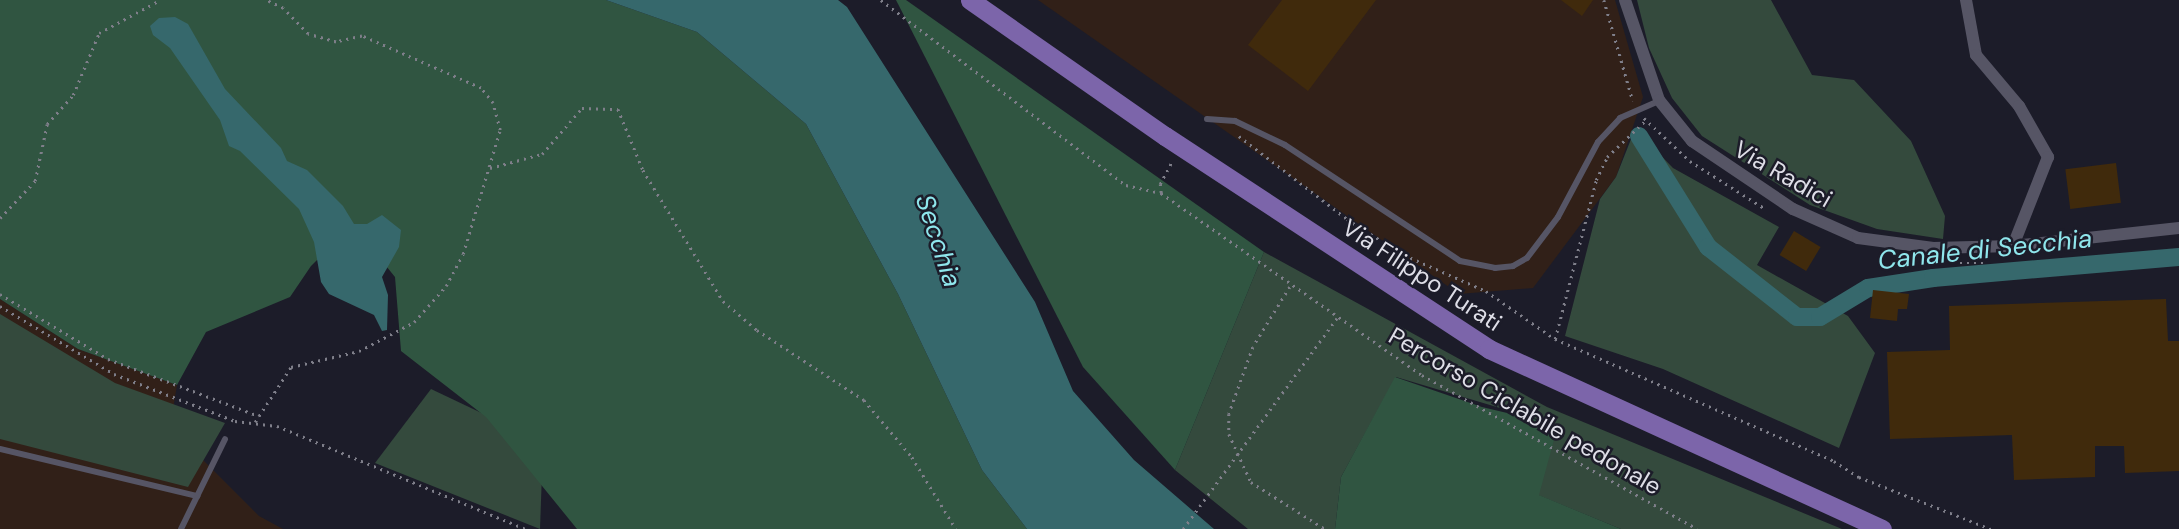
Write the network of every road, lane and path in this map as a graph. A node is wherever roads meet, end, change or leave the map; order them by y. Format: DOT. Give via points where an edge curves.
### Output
graph roads {
  1 [pos="160,0"];
  2 [pos="266,0"];
  3 [pos="881,0"];
  4 [pos="970,0"];
  5 [pos="1604,0"];
  6 [pos="1625,0"];
  7 [pos="1966,0"];
  8 [pos="1660,100"];
  9 [pos="1636,109"];
  10 [pos="1207,119"];
  11 [pos="1646,120"];
  12 [pos="1173,158"];
  13 [pos="490,168"];
  14 [pos="1161,193"];
  15 [pos="0,218"];
  16 [pos="2179,228"];
  17 [pos="2013,246"];
  18 [pos="1290,287"];
  19 [pos="0,294"];
  20 [pos="0,306"];
  21 [pos="1337,318"];
  22 [pos="1555,339"];
  23 [pos="259,416"];
  24 [pos="255,422"];
  25 [pos="225,439"];
  26 [pos="0,449"];
  27 [pos="197,496"];
  28 [pos="181,529"];
  29 [pos="526,529"];
  30 [pos="956,529"];
  31 [pos="1183,529"];
  32 [pos="1325,529"];
  33 [pos="1698,529"];
  34 [pos="1882,529"];
  35 [pos="1991,529"];
  1 -- 15 [label="path" via="99,33 74,95 47,124 35,181"];
  2 -- 13 [label="path" via="283,8 308,34 336,41 362,36 481,88 493,103 500,130"];
  3 -- 14 [label="path" via="1126,185"];
  4 -- 34 [label="main road, Via Filippo Turati" via="1165,136 1489,349"];
  5 -- 9 [label="path"];
  6 -- 8 [label="street, Via Radici"];
  7 -- 17 [label="street" via="1976,55 2019,106 2048,156"];
  8 -- 9 [label="lane"];
  8 -- 17 [label="street, Via Radici" via="1692,141 1748,183 1858,238 1933,248"];
  9 -- 10 [label="lane" via="1620,118 1598,142 1558,217 1527,258 1495,268 1460,261 1285,145 1236,121"];
  10 -- 22 [label="path" via="1232,130 1358,226 1445,276 1486,291"];
  11 -- 22 [label="path" via="1607,157 1596,180"];
  12 -- 14 [label="path" via="1160,184"];
  13 -- 23 [label="path" via="463,254 446,286 414,322 359,351 291,367"];
  13 -- 30 [label="path" via="542,154 582,108 618,109 643,170 723,301 757,330 864,400 912,457"];
  14 -- 18 [label="path, Percorso Ciclabile pedonale"];
  16 -- 17 [label="street, Via Radici"];
  18 -- 21 [label="path, Percorso Ciclabile pedonale"];
  18 -- 32 [label="path" via="1253,347 1229,414 1229,434 1251,482"];
  19 -- 23 [label="path" via="108,359"];
  20 -- 24 [label="path" via="114,374 234,421"];
  21 -- 31 [label="path"];
  21 -- 33 [label="path, Percorso Ciclabile pedonale" via="1422,375"];
  22 -- 35 [label="path" via="1834,461 1859,477"];
  23 -- 24 [label="path"];
  24 -- 29 [label="path" via="277,426"];
  25 -- 27 [label="lane"];
  26 -- 27 [label="lane"];
  27 -- 28 [label="lane"];
}
